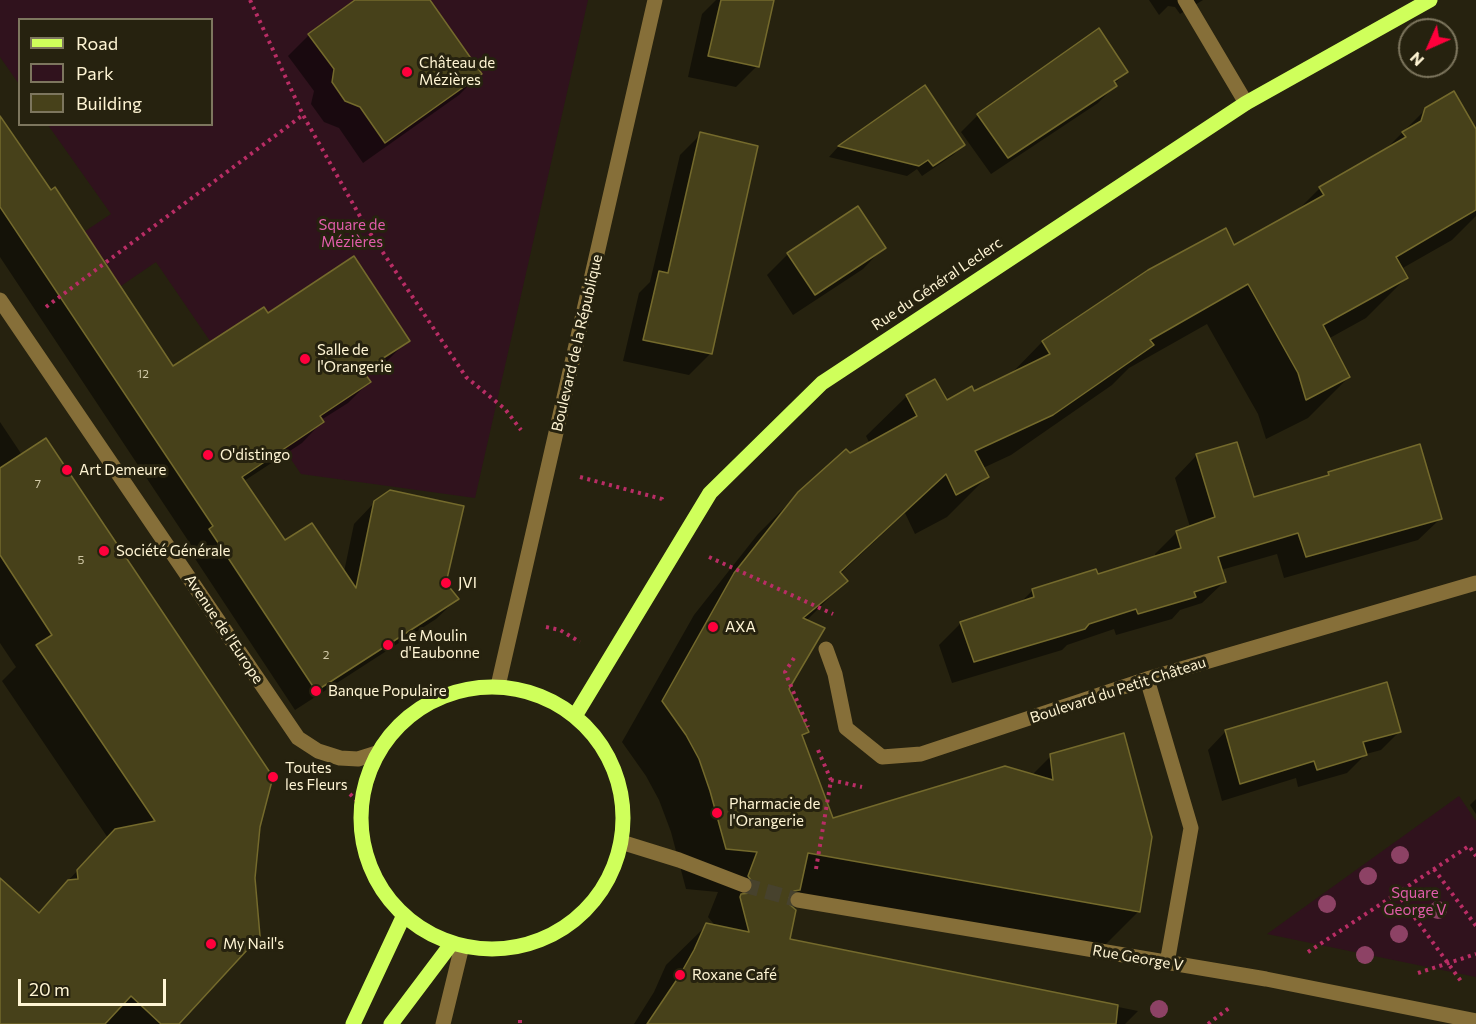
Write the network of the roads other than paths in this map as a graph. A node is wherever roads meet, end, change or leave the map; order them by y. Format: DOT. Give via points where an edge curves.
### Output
graph roads {
  1 [pos="655,0"];
  2 [pos="1185,0"];
  3 [pos="1430,0"];
  4 [pos="1246,103"];
  5 [pos="0,300"];
  6 [pos="1476,583"];
  7 [pos="826,649"];
  8 [pos="1148,679"];
  9 [pos="498,686"];
  10 [pos="575,716"];
  11 [pos="377,753"];
  12 [pos="621,842"];
  13 [pos="744,885"];
  14 [pos="803,901"];
  15 [pos="404,915"];
  16 [pos="457,945"];
  17 [pos="1167,963"];
  18 [pos="1476,1021"];
  19 [pos="353,1024"];
  20 [pos="391,1024"];
  21 [pos="443,1024"];
  1 -- 9 [label="street, Boulevard de la République"];
  2 -- 4 [label="street"];
  3 -- 4 [label="main road, Rue du Général Leclerc"];
  4 -- 10 [label="main road, Rue du Général Leclerc" via="822,383 710,493"];
  5 -- 11 [label="street, Avenue de l'Europe" via="298,738 318,751 340,758 358,759"];
  6 -- 8 [label="street, Boulevard du Petit Château"];
  7 -- 8 [label="street, Boulevard du Petit Château" via="836,674 846,728 882,757 921,754"];
  8 -- 17 [label="street" via="1191,828"];
  9 -- 10 [label="main road" via="539,695"];
  9 -- 11 [label="main road" via="462,689 429,702 400,724"];
  10 -- 12 [label="main road" via="599,742 615,772 624,806"];
  11 -- 15 [label="main road" via="366,778 361,806 363,846 378,884"];
  12 -- 13 [label="street"];
  12 -- 16 [label="main road" via="611,875 591,905 565,928 532,944 497,949"];
  14 -- 17 [label="street, Rue George V"];
  15 -- 16 [label="main road" via="426,932"];
  15 -- 19 [label="main road"];
  16 -- 20 [label="main road"];
  16 -- 21 [label="street"];
  17 -- 18 [label="street, Rue George V"];
}
